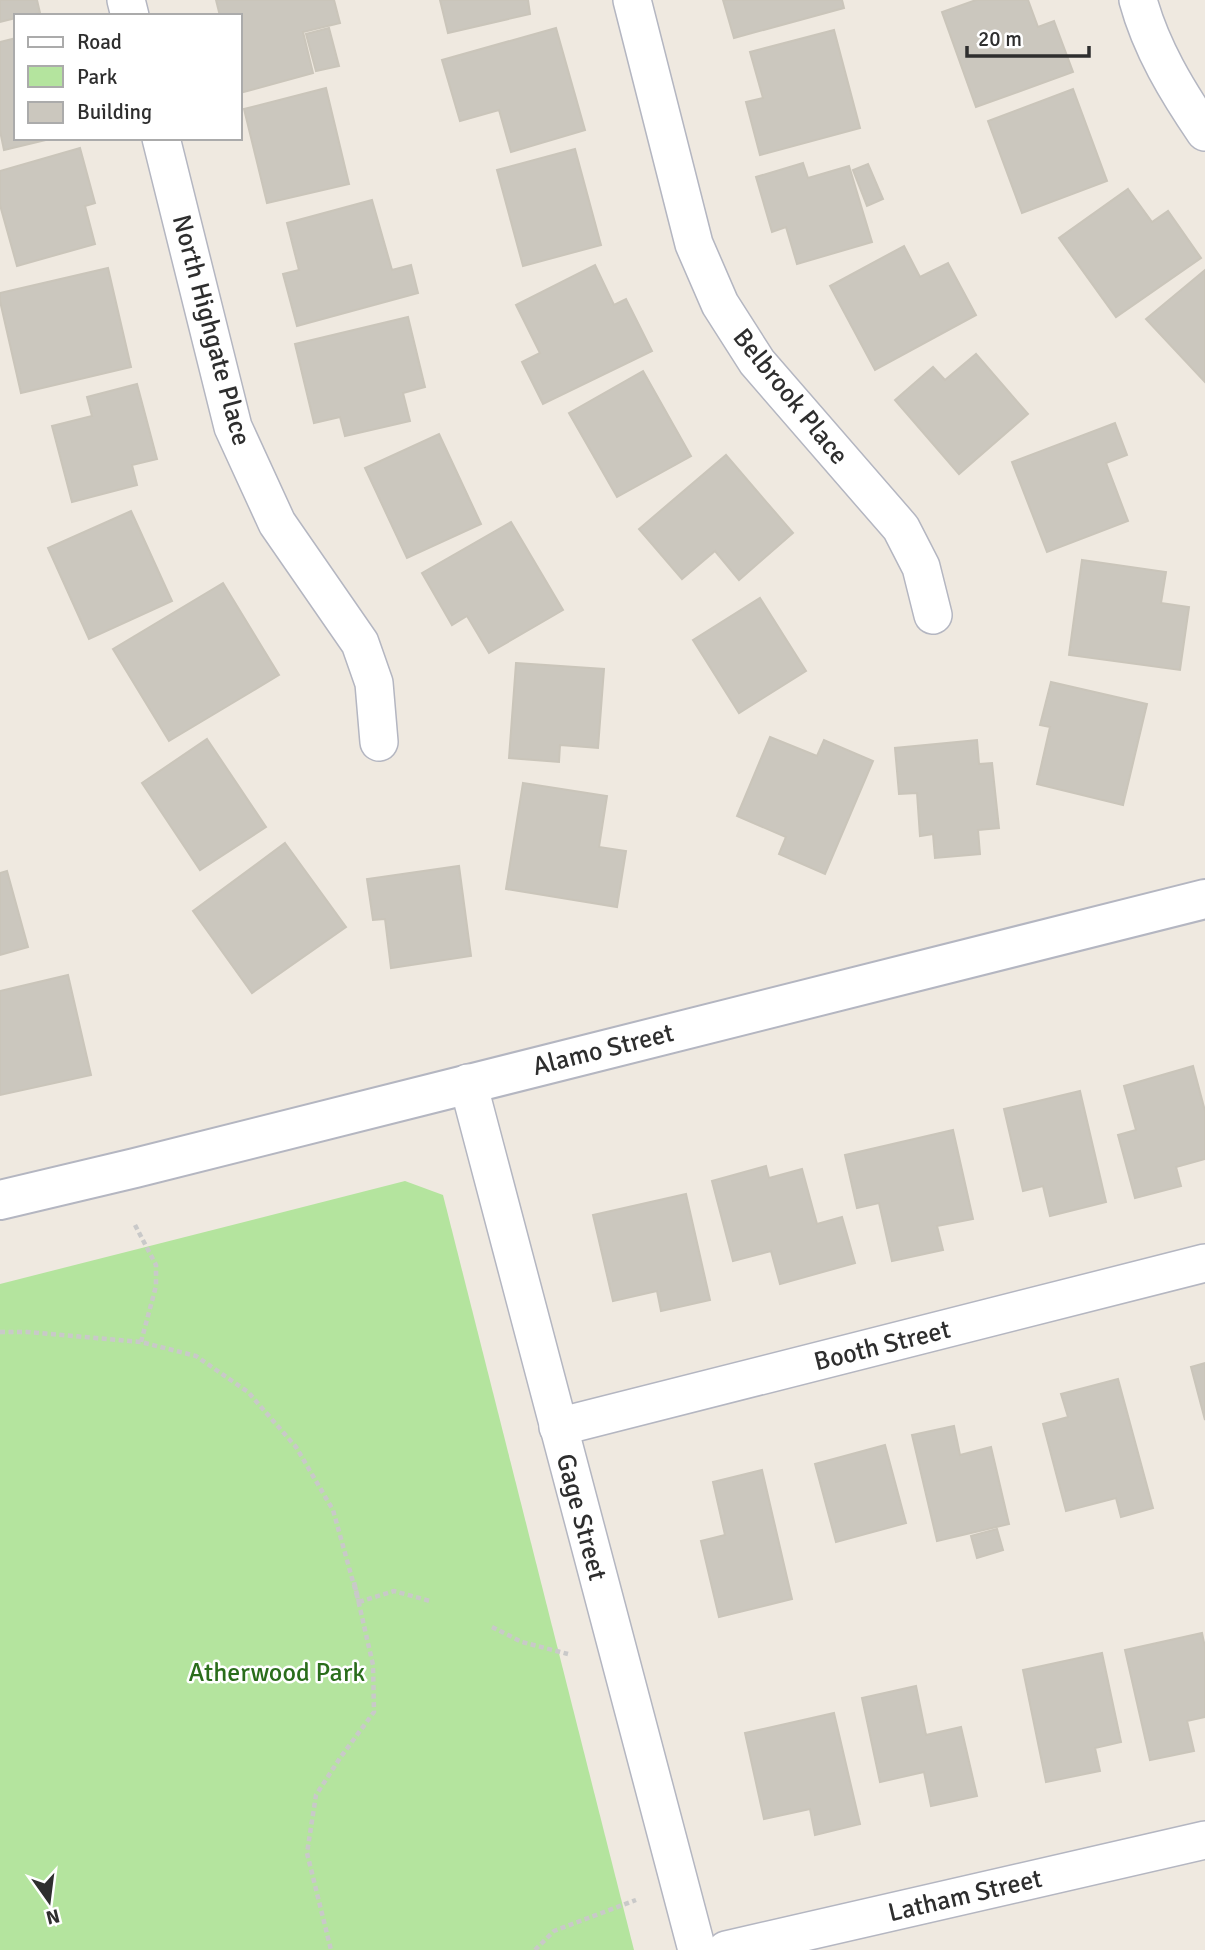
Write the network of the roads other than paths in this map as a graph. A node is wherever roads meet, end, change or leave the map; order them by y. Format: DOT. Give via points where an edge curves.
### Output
graph roads {
  1 [pos="632,0"];
  2 [pos="1138,0"];
  3 [pos="1205,132"];
  4 [pos="161,140"];
  5 [pos="933,615"];
  6 [pos="379,742"];
  7 [pos="1205,899"];
  8 [pos="468,1083"];
  9 [pos="0,1199"];
  10 [pos="1205,1264"];
  11 [pos="558,1427"];
  12 [pos="1205,1840"];
  13 [pos="697,1950"];
  14 [pos="726,1950"];
  1 -- 5 [label="street, Belbrook Place" via="694,244 720,304 757,362 901,528 921,567"];
  2 -- 3 [label="street" via="1178,93"];
  4 -- 6 [label="street, North Highgate Place" via="233,427 277,523 360,643 373,683"];
  7 -- 8 [label="main road, Alamo Street"];
  8 -- 9 [label="main road, Alamo Street"];
  8 -- 11 [label="street, Gage Street"];
  10 -- 11 [label="street, Booth Street"];
  11 -- 13 [label="street, Gage Street"];
  12 -- 14 [label="street, Latham Street"];
}
